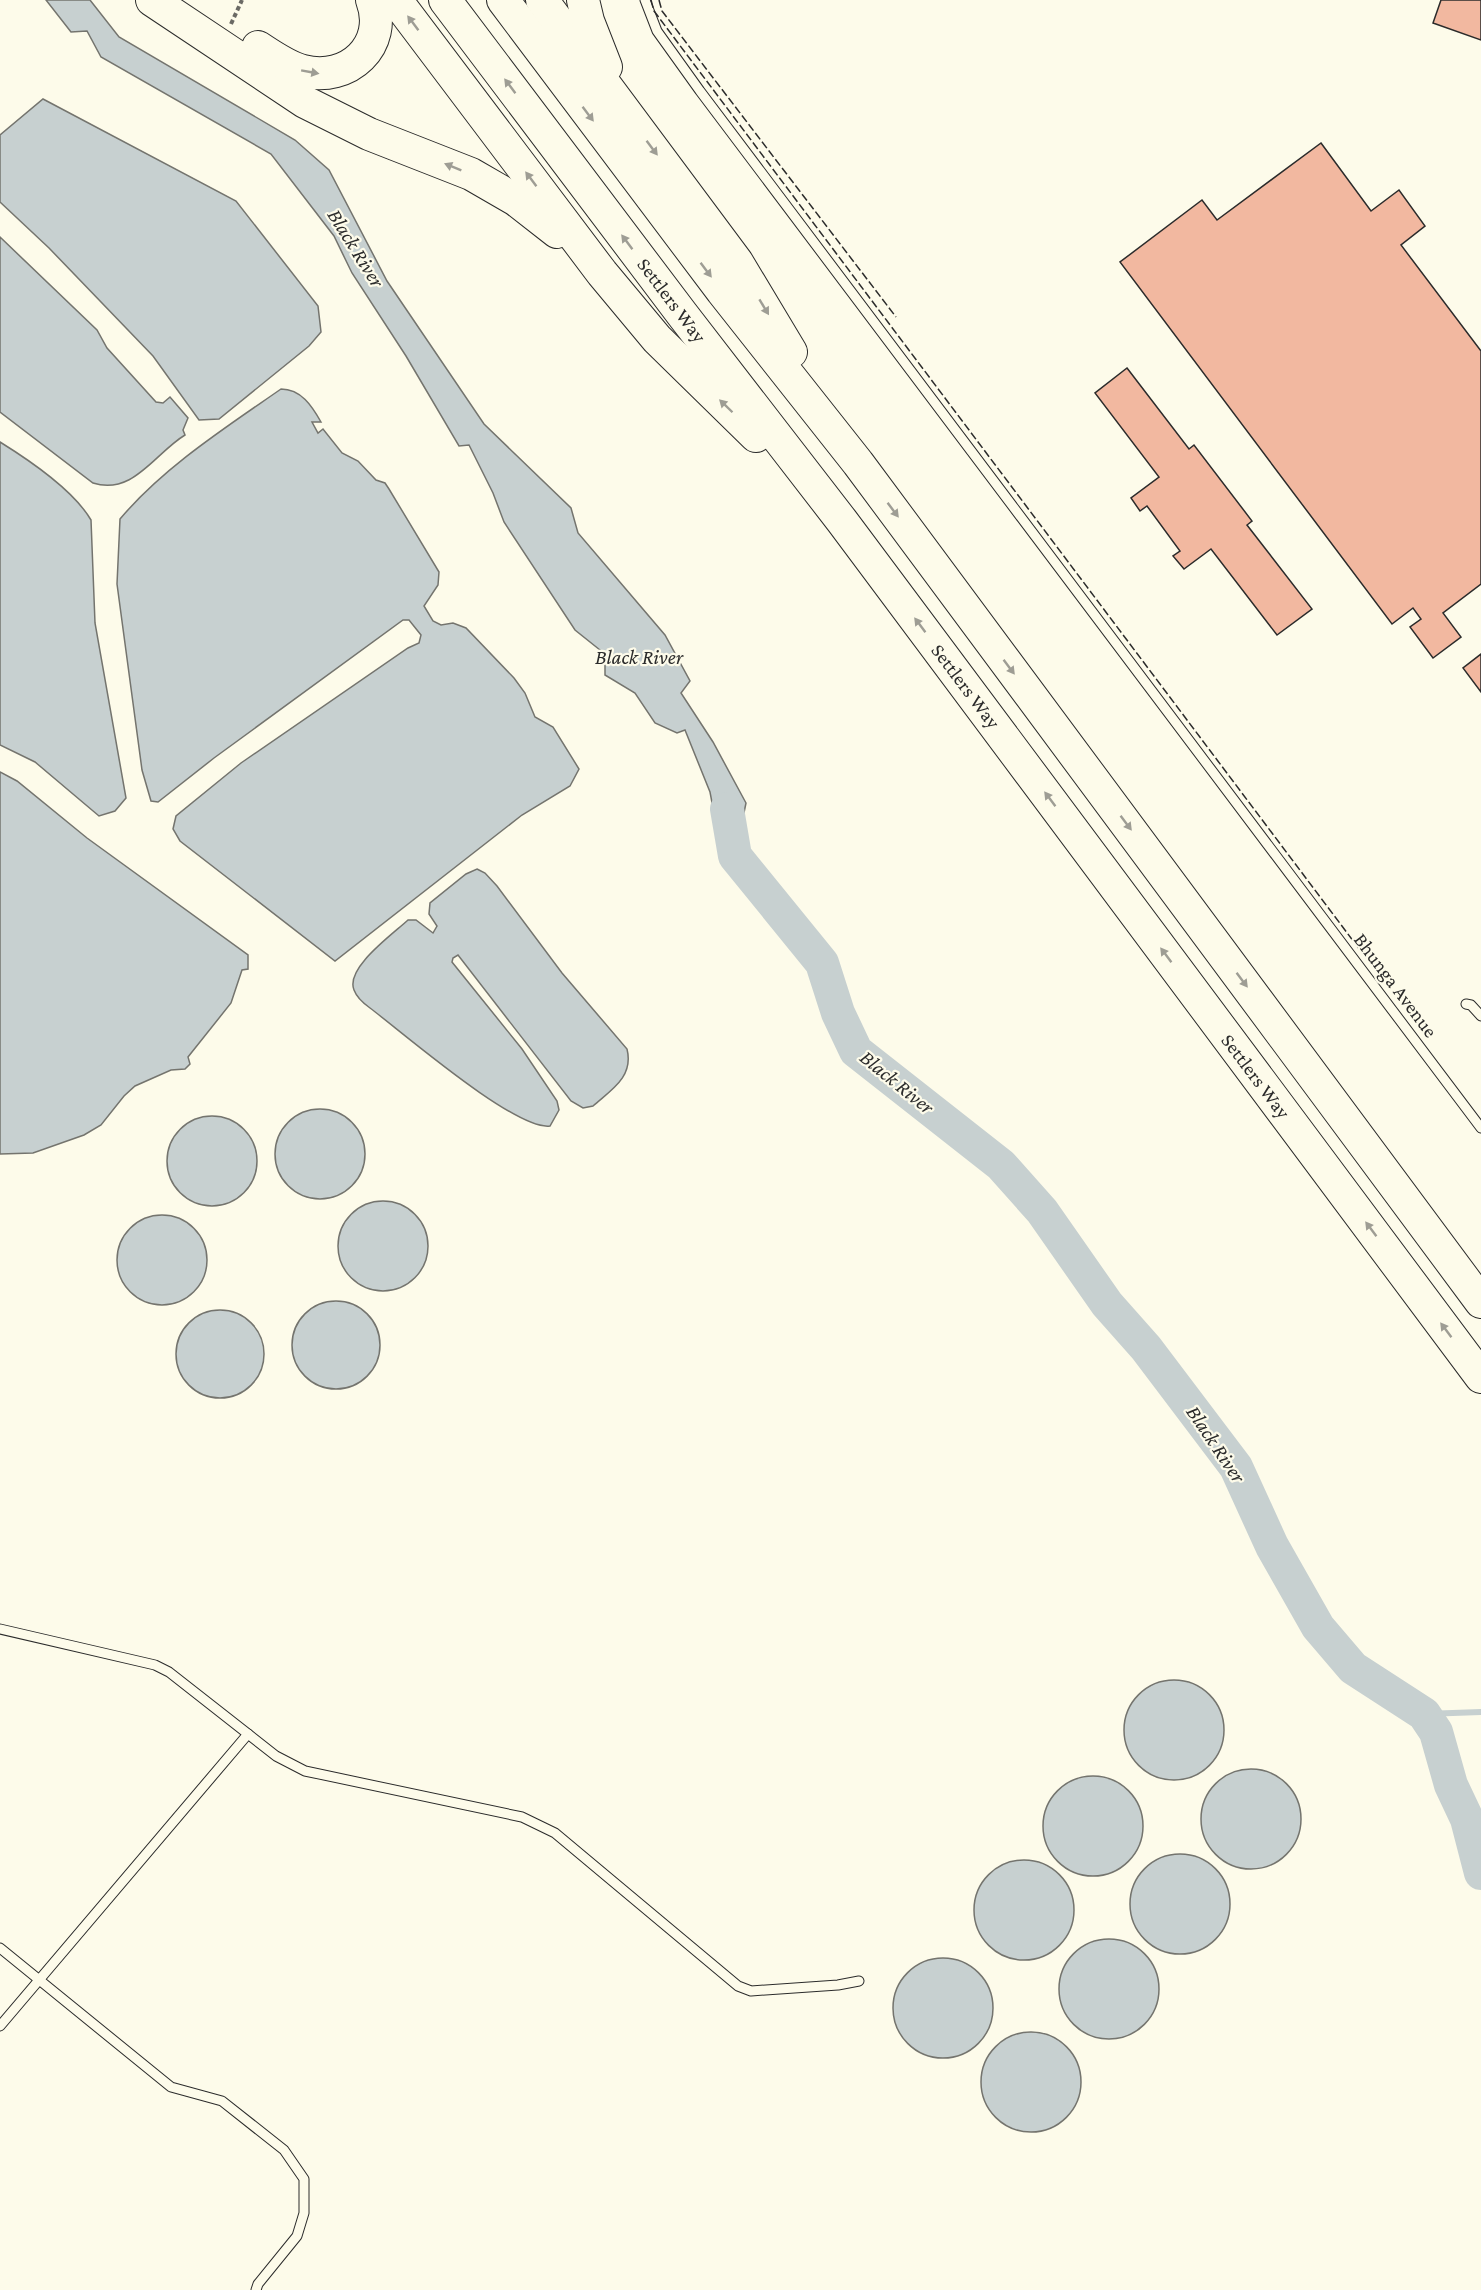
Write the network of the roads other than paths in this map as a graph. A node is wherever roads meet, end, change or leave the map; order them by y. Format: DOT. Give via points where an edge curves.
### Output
graph roads {
  1 [pos="152,0"];
  2 [pos="188,0"];
  3 [pos="372,0"];
  4 [pos="396,0"];
  5 [pos="445,0"];
  6 [pos="503,0"];
  7 [pos="542,0"];
  8 [pos="583,0"];
  9 [pos="645,0"];
  10 [pos="236,14"];
  11 [pos="633,122"];
  12 [pos="602,273"];
  13 [pos="858,464"];
  14 [pos="842,521"];
  15 [pos="1466,1004"];
  16 [pos="1481,1016"];
  17 [pos="1481,1128"];
  18 [pos="1481,1302"];
  19 [pos="1481,1377"];
  20 [pos="0,1629"];
  21 [pos="248,1734"];
  22 [pos="0,1948"];
  23 [pos="40,1981"];
  24 [pos="859,1981"];
  25 [pos="0,2026"];
  26 [pos="256,2290"];
  12 -- 1 [label="highway, one-way" via="516,200 453,166 338,120 305,102"];
  2 -- 10 [label="highway"];
  10 -- 3 [label="highway, one-way" via="292,67 319,74 356,63 369,48 376,26"];
  12 -- 4 [label="highway, one-way"];
  14 -- 5 [label="highway, Settlers Way, one-way"];
  6 -- 13 [label="highway, one-way"];
  7 -- 11 [label="highway"];
  8 -- 11 [label="highway" via="602,59"];
  9 -- 17 [label="lane, Bhunga Avenue" via="657,31 700,91"];
  11 -- 13 [label="highway, one-way" via="737,262"];
  14 -- 12 [label="highway, one-way" via="657,339"];
  13 -- 18 [label="highway, one-way"];
  19 -- 14 [label="highway, Settlers Way, one-way"];
  15 -- 16 [label="lane"];
  20 -- 21 [label="lane" via="155,1665"];
  21 -- 23 [label="lane"];
  21 -- 24 [label="lane" via="276,1756 305,1770 539,1823 738,1986 751,1991"];
  22 -- 23 [label="lane"];
  23 -- 25 [label="lane"];
  23 -- 26 [label="lane" via="171,2087 222,2101 284,2150 304,2179 304,2213 297,2236"];
}
